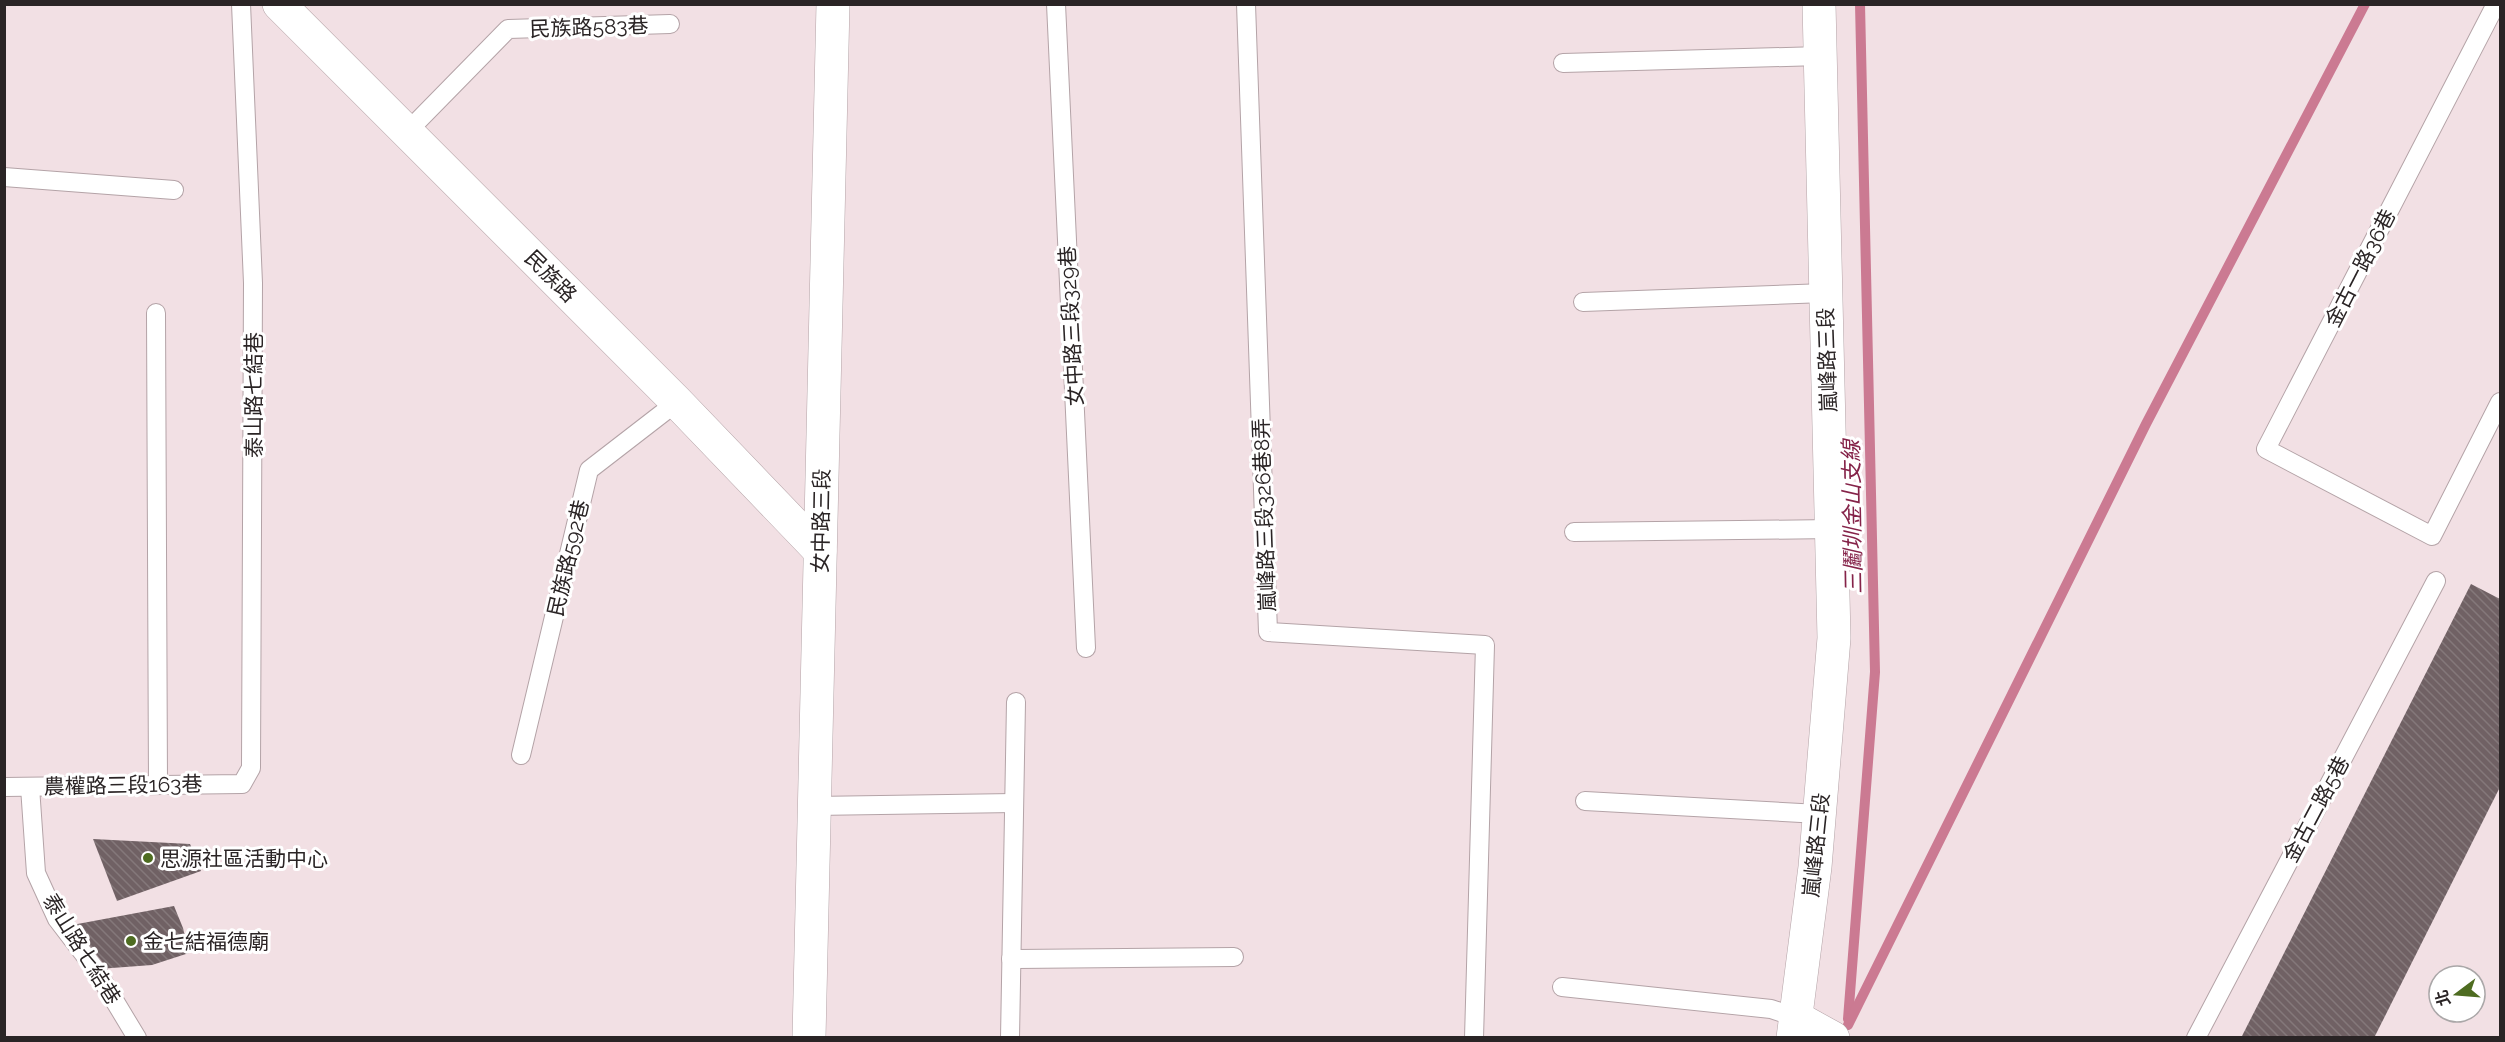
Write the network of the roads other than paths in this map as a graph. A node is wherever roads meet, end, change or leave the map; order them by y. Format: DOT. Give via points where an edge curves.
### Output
graph roads {
  1 [pos="241,4"];
  2 [pos="279,4"];
  3 [pos="833,4"];
  4 [pos="1056,4"];
  5 [pos="1246,4"];
  6 [pos="1819,4"];
  7 [pos="2496,4"];
  8 [pos="670,24"];
  9 [pos="1820,56"];
  10 [pos="1563,63"];
  11 [pos="407,132"];
  12 [pos="4,177"];
  13 [pos="174,190"];
  14 [pos="1825,293"];
  15 [pos="1583,302"];
  16 [pos="156,313"];
  17 [pos="677,402"];
  18 [pos="2500,402"];
  19 [pos="1832,529"];
  20 [pos="1574,532"];
  21 [pos="820,550"];
  22 [pos="2436,581"];
  23 [pos="1086,648"];
  24 [pos="1016,702"];
  25 [pos="522,755"];
  26 [pos="242,784"];
  27 [pos="158,785"];
  28 [pos="30,786"];
  29 [pos="4,787"];
  30 [pos="1585,801"];
  31 [pos="1014,803"];
  32 [pos="814,806"];
  33 [pos="1819,814"];
  34 [pos="1234,957"];
  35 [pos="1011,959"];
  36 [pos="1562,987"];
  37 [pos="1794,1028"];
  38 [pos="137,1038"];
  39 [pos="810,1038"];
  40 [pos="1010,1038"];
  41 [pos="1474,1038"];
  42 [pos="1833,1038"];
  43 [pos="2196,1038"];
  1 -- 26 [label="lane, 泰山路七結巷" via="254,283 251,768"];
  2 -- 11 [label="street, 民族路"];
  3 -- 21 [label="street, 女中路三段"];
  4 -- 23 [label="lane, 女中路三段329巷"];
  5 -- 41 [label="lane, 嵐峰路三段326巷8弄" via="1268,632 1485,645"];
  6 -- 9 [label="street, 嵐峰路三段"];
  7 -- 18 [label="lane, 金古一路36巷" via="2266,449 2432,536"];
  8 -- 11 [label="lane, 民族路583巷" via="508,29"];
  9 -- 10 [label="lane"];
  9 -- 14 [label="street, 嵐峰路三段"];
  11 -- 17 [label="street, 民族路"];
  12 -- 13 [label="lane"];
  14 -- 15 [label="lane"];
  14 -- 19 [label="street, 嵐峰路三段"];
  16 -- 27 [label="lane"];
  17 -- 21 [label="street, 民族路"];
  17 -- 25 [label="lane, 民族路592巷" via="589,471"];
  19 -- 20 [label="lane"];
  19 -- 33 [label="street, 嵐峰路三段" via="1834,638"];
  21 -- 32 [label="street, 女中路三段"];
  22 -- 43 [label="lane, 金古二路5巷"];
  24 -- 31 [label="lane"];
  26 -- 27 [label="lane, 農權路三段163巷"];
  27 -- 28 [label="lane, 農權路三段163巷"];
  28 -- 29 [label="lane, 農權路三段163巷"];
  28 -- 38 [label="lane, 泰山路七結巷" via="36,873 57,919 96,970"];
  30 -- 33 [label="lane"];
  31 -- 32 [label="lane"];
  31 -- 35 [label="lane"];
  32 -- 39 [label="street, 女中路三段"];
  33 -- 37 [label="street, 嵐峰路三段"];
  34 -- 35 [label="lane"];
  35 -- 40 [label="lane"];
  36 -- 37 [label="lane" via="1771,1009"];
  37 -- 42 [label="street"];
}
